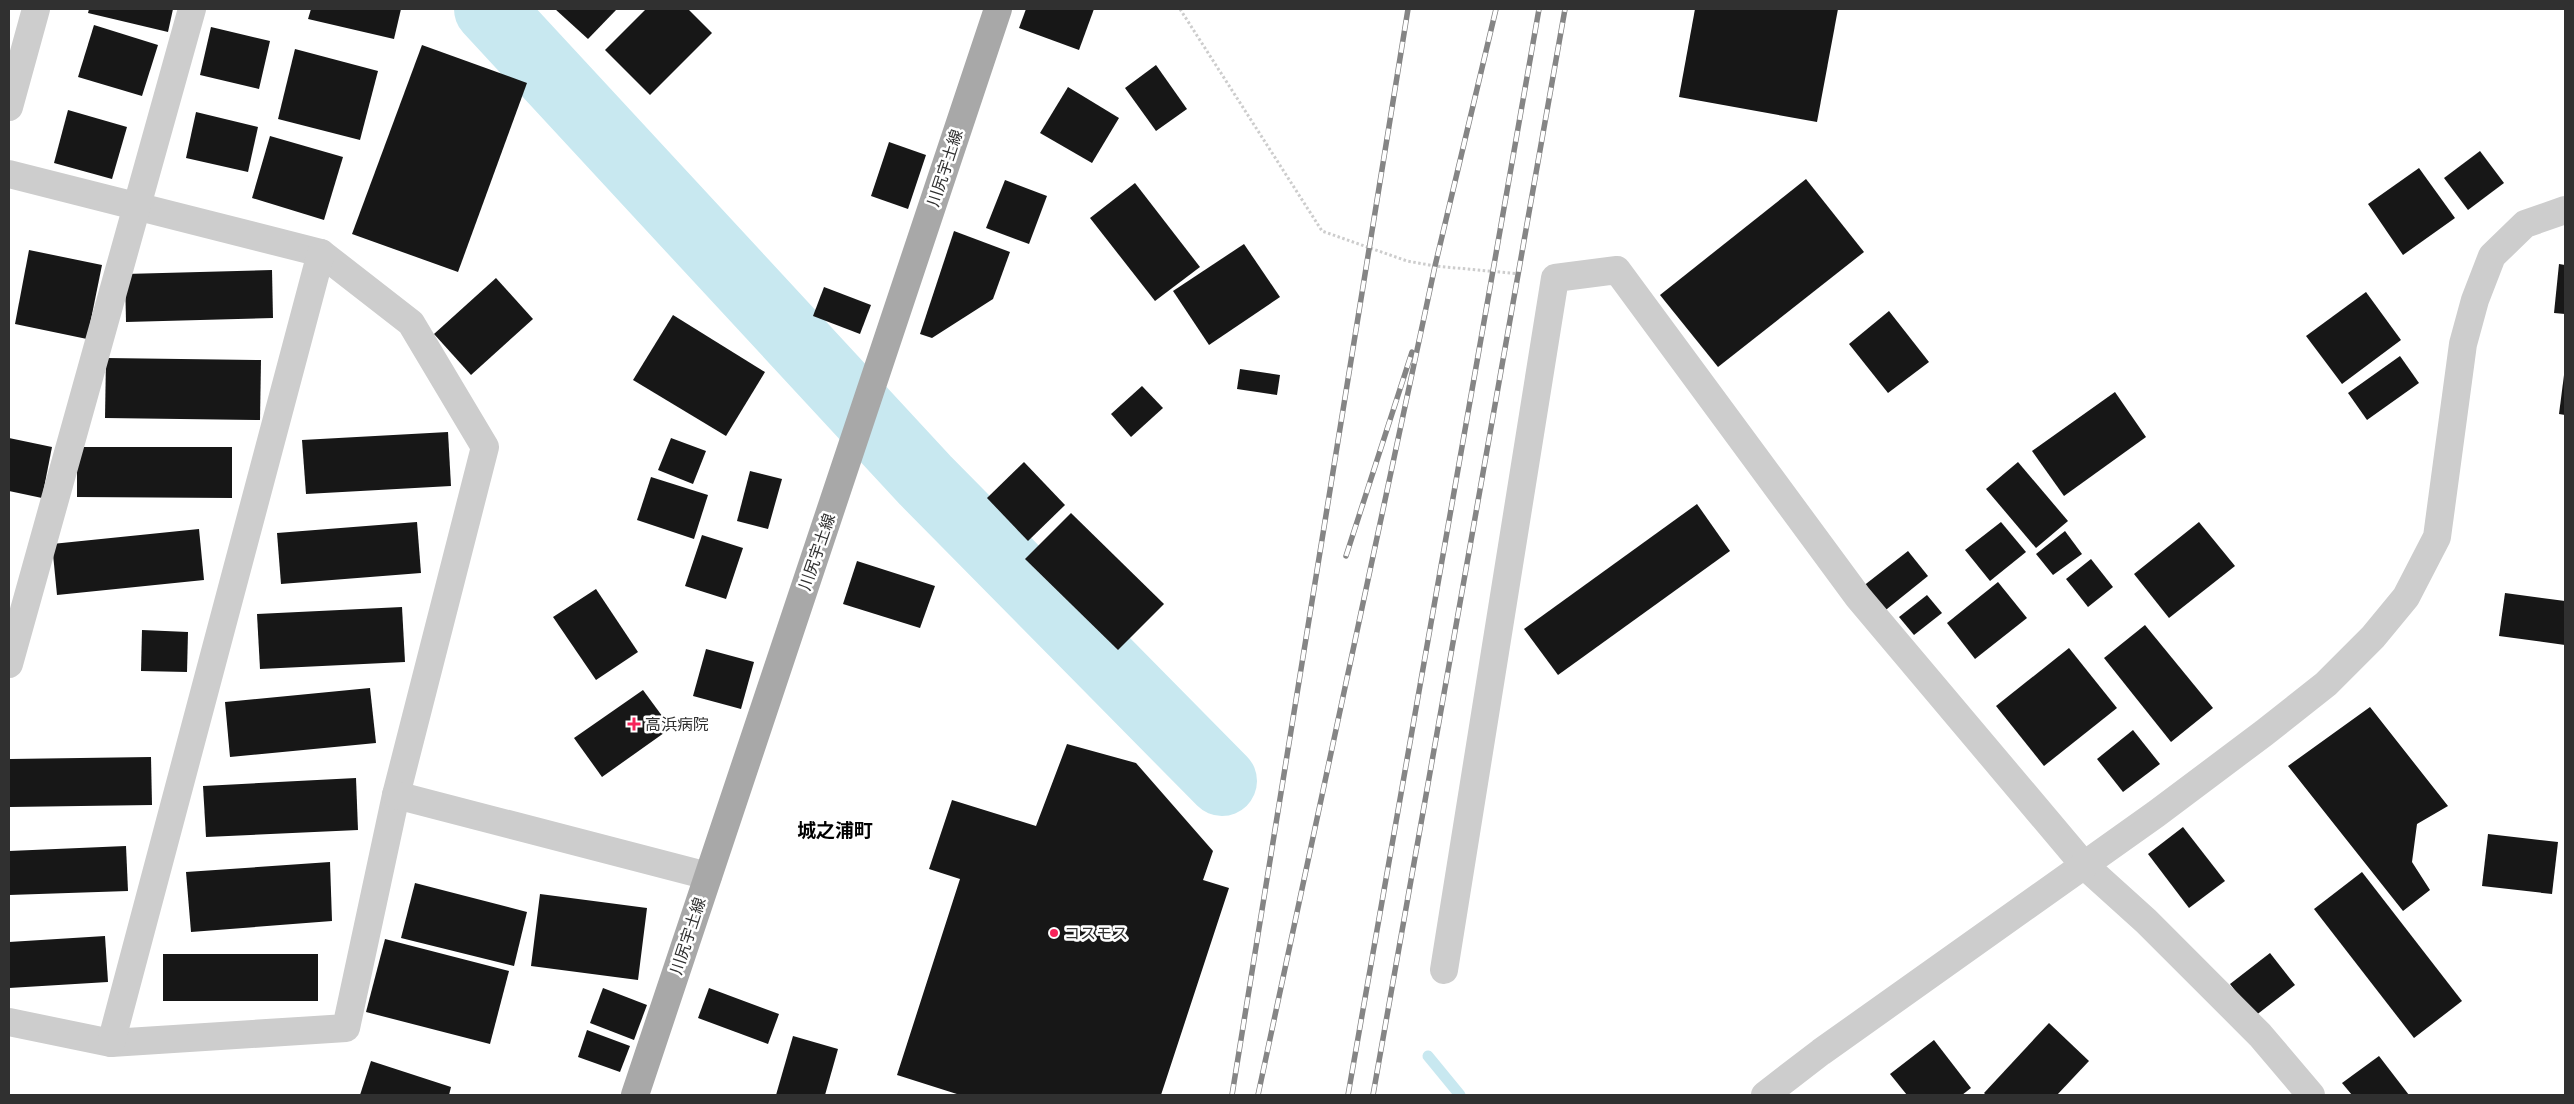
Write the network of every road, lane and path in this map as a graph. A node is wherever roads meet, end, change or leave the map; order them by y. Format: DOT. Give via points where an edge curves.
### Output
graph roads {
  1 [pos="36,9"];
  2 [pos="192,9"];
  3 [pos="998,9"];
  4 [pos="1180,9"];
  5 [pos="9,107"];
  6 [pos="9,174"];
  7 [pos="137,207"];
  8 [pos="2565,210"];
  9 [pos="320,253"];
  10 [pos="1555,278"];
  11 [pos="9,664"];
  12 [pos="396,795"];
  13 [pos="2084,865"];
  14 [pos="708,876"];
  15 [pos="1444,970"];
  16 [pos="9,1022"];
  17 [pos="111,1043"];
  18 [pos="635,1095"];
  19 [pos="1765,1095"];
  20 [pos="2311,1095"];
  1 -- 5 [label="street"];
  2 -- 7 [label="street"];
  3 -- 14 [label="main road, 川尻宇土線"];
  4 -- 10 [label="path" via="1322,231 1407,261"];
  6 -- 7 [label="street"];
  7 -- 9 [label="street"];
  7 -- 11 [label="street"];
  8 -- 13 [label="street" via="2525,224 2492,256 2475,300 2464,344 2436,537 2406,597 2373,637 2326,684"];
  9 -- 12 [label="street" via="411,322 485,447"];
  9 -- 17 [label="street"];
  10 -- 13 [label="street" via="1616,270 1858,596"];
  10 -- 15 [label="street"];
  12 -- 14 [label="street"];
  12 -- 17 [label="street" via="346,1028"];
  13 -- 19 [label="street"];
  13 -- 20 [label="street" via="2146,921 2260,1034"];
  14 -- 18 [label="main road, 川尻宇土線"];
  16 -- 17 [label="street"];
}
